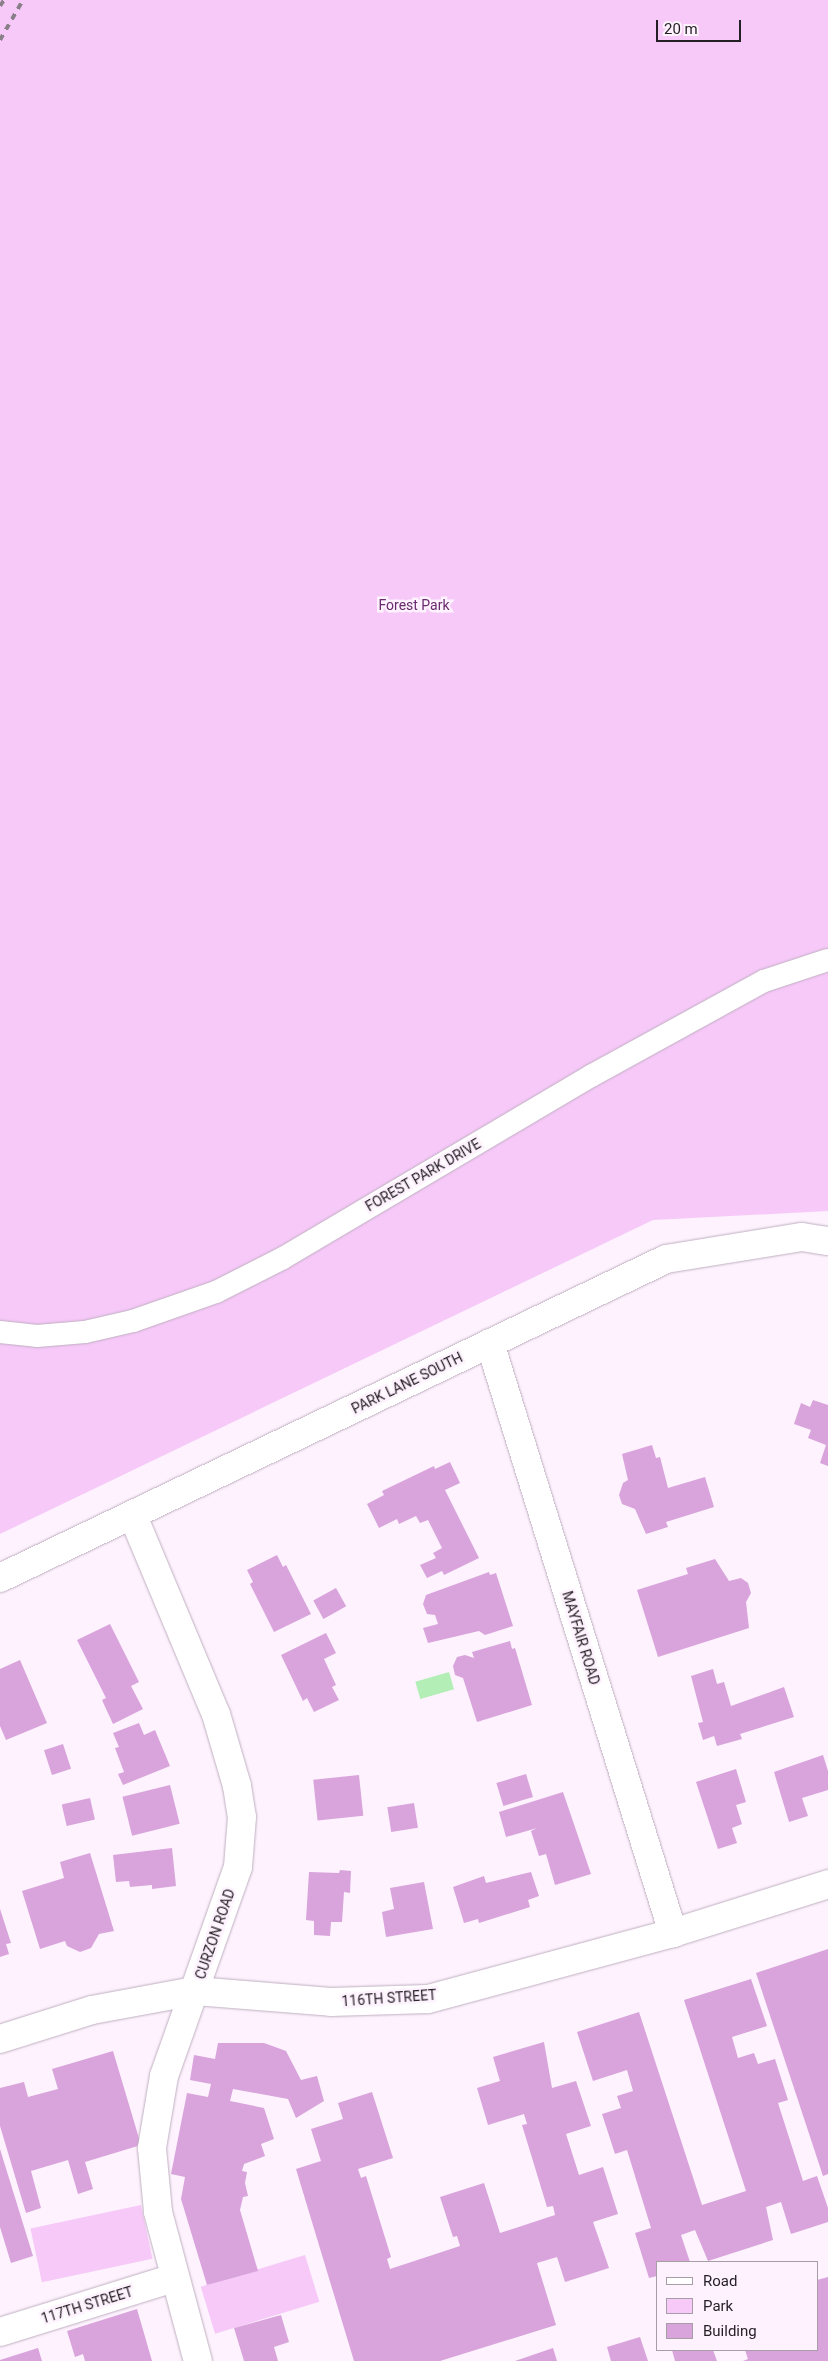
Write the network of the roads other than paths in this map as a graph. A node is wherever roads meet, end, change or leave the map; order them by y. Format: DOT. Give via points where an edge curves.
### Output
graph roads {
  1 [pos="828,960"];
  2 [pos="828,1241"];
  3 [pos="0,1332"];
  4 [pos="490,1343"];
  5 [pos="133,1516"];
  6 [pos="0,1578"];
  7 [pos="828,1884"];
  8 [pos="672,1933"];
  9 [pos="195,1991"];
  10 [pos="0,2040"];
  11 [pos="173,2278"];
  12 [pos="0,2332"];
  13 [pos="198,2361"];
  1 -- 3 [label="street, FOREST PARK DRIVE" via="764,981 591,1076 283,1258 216,1292 134,1321 85,1332 37,1336"];
  2 -- 4 [label="street, PARK LANE SOUTH" via="802,1237 666,1259"];
  4 -- 5 [label="street, PARK LANE SOUTH"];
  4 -- 8 [label="street, MAYFAIR ROAD"];
  5 -- 6 [label="street, PARK LANE SOUTH"];
  5 -- 9 [label="street, CURZON ROAD" via="216,1714 237,1786 242,1817 238,1867"];
  7 -- 8 [label="street, 116TH STREET"];
  8 -- 9 [label="street, 116TH STREET" via="428,1998 331,2002"];
  9 -- 10 [label="street, 116TH STREET" via="92,2010"];
  9 -- 11 [label="street, CURZON ROAD" via="164,2076 152,2148 158,2212"];
  11 -- 12 [label="street, 117TH STREET"];
  11 -- 13 [label="street, CURZON ROAD"];
}
